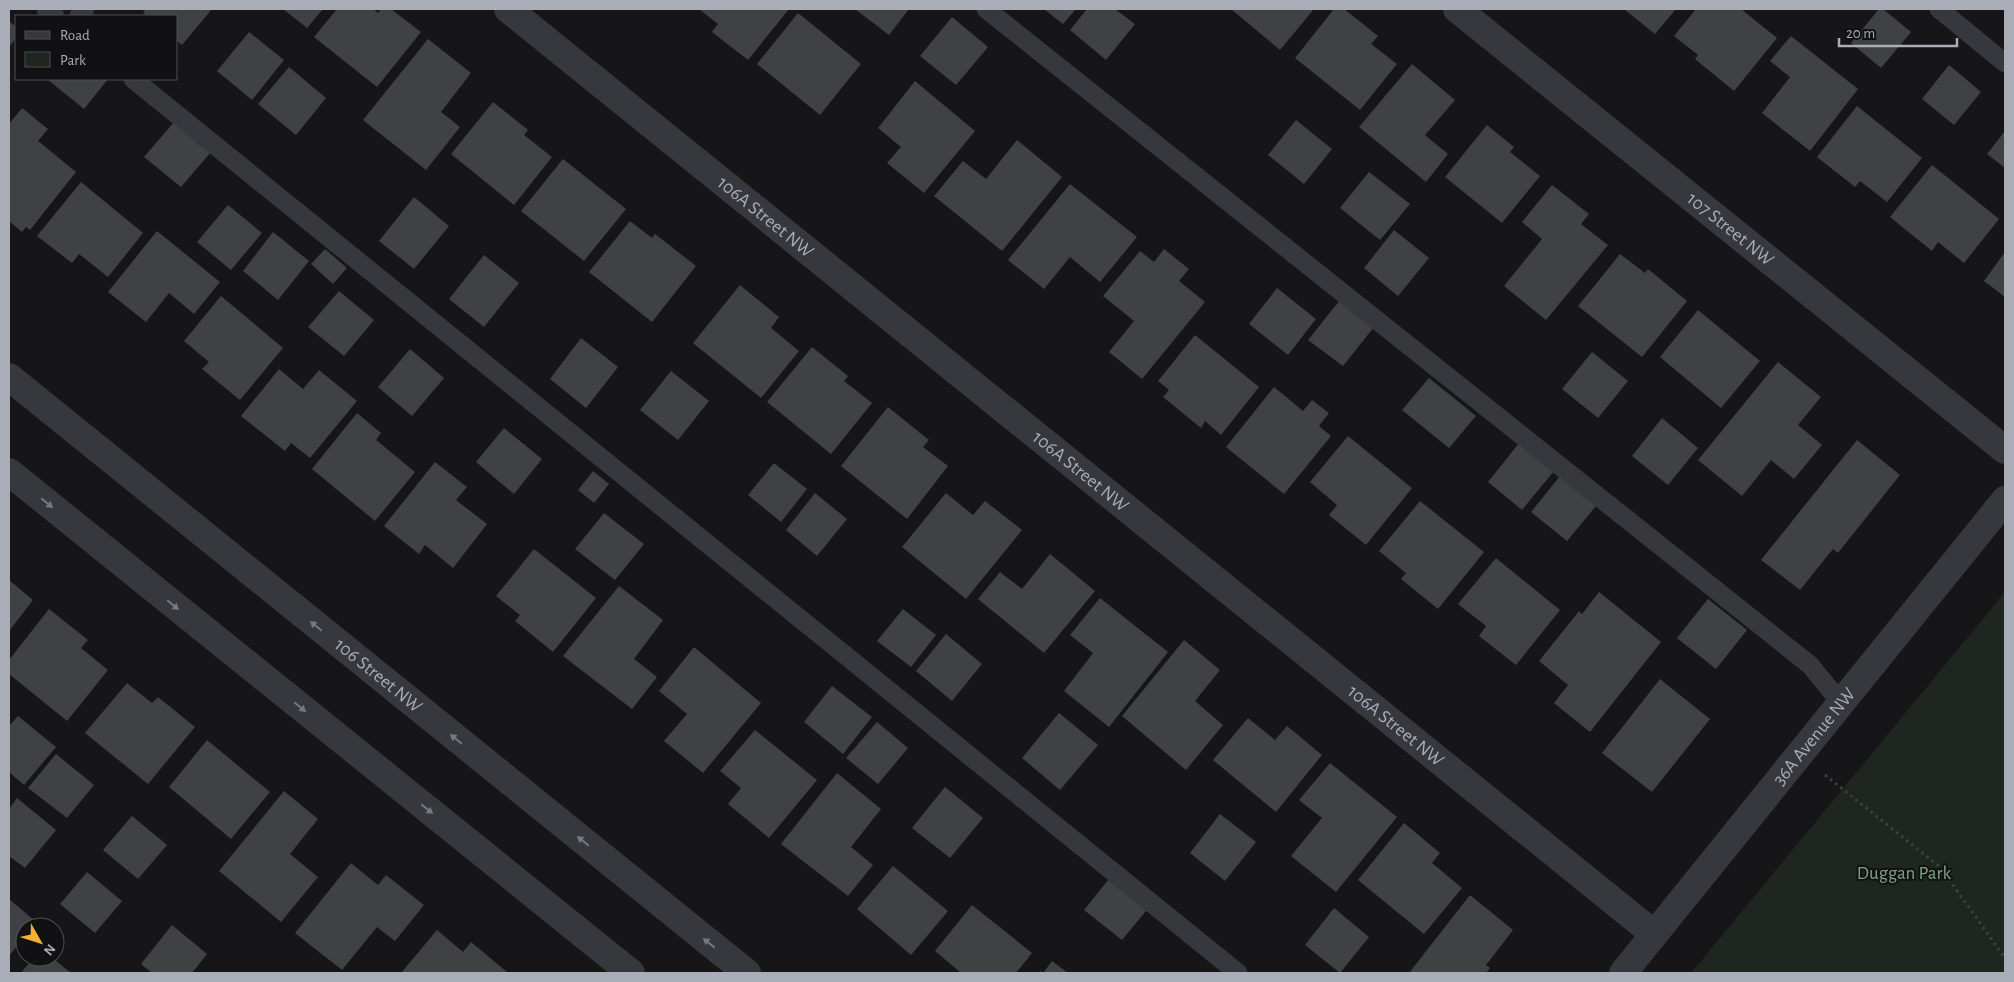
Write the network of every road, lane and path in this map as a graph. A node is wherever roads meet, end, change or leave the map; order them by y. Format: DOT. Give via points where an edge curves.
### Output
graph roads {
  1 [pos="508,9"];
  2 [pos="986,9"];
  3 [pos="1457,9"];
  4 [pos="1939,9"];
  5 [pos="2005,63"];
  6 [pos="134,80"];
  7 [pos="9,377"];
  8 [pos="2005,450"];
  9 [pos="9,472"];
  10 [pos="2005,500"];
  11 [pos="1841,703"];
  12 [pos="1800,755"];
  13 [pos="1654,934"];
  14 [pos="2005,958"];
  15 [pos="631,973"];
  16 [pos="747,973"];
  17 [pos="1238,973"];
  18 [pos="1623,973"];
  1 -- 13 [label="street, 106A Street NW"];
  2 -- 11 [label="lane" via="1810,665"];
  3 -- 8 [label="street, 107 Street NW"];
  4 -- 5 [label="lane"];
  6 -- 17 [label="lane"];
  16 -- 7 [label="street, 106 Street NW, one-way"];
  9 -- 15 [label="street, one-way"];
  10 -- 11 [label="street, 36A Avenue NW"];
  11 -- 12 [label="street, 36A Avenue NW"];
  12 -- 13 [label="street, 36A Avenue NW"];
  12 -- 14 [label="path" via="1940,867"];
  13 -- 18 [label="street, 36A Avenue NW"];
}
